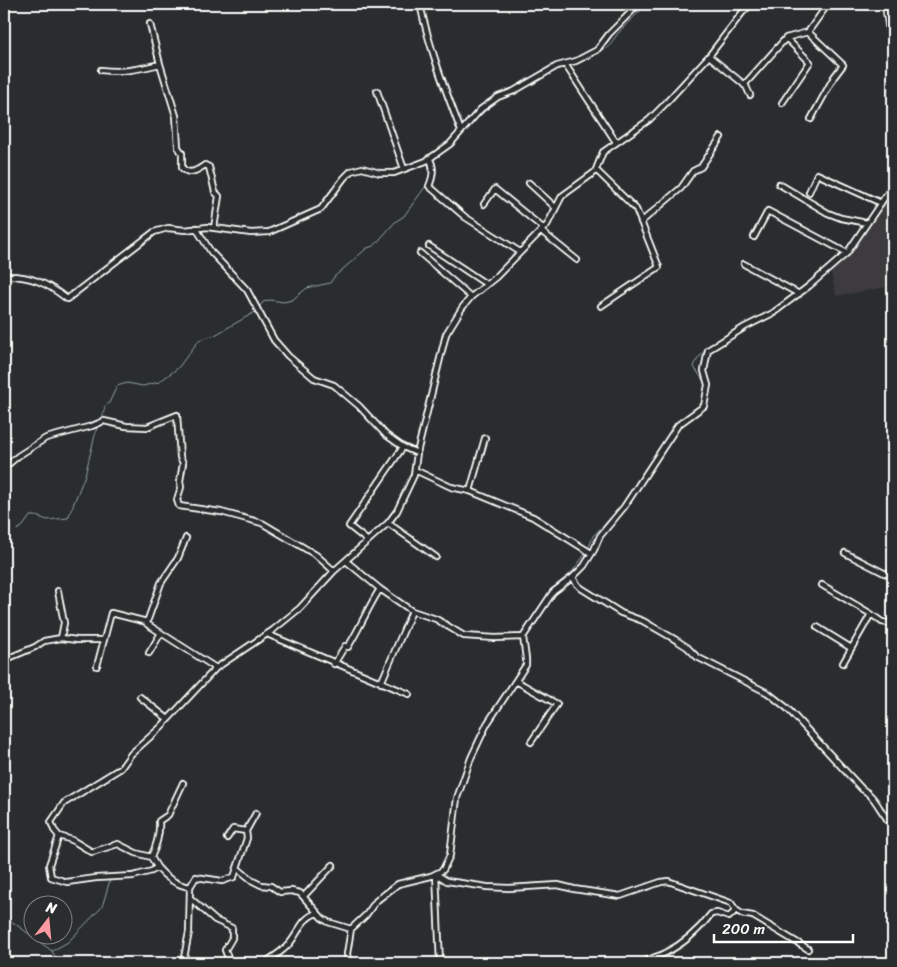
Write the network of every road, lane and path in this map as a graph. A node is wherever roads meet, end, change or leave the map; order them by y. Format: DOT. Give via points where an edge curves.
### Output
graph roads {
  1 [pos="420,4"];
  2 [pos="639,4"];
  3 [pos="752,4"];
  4 [pos="828,4"];
  5 [pos="887,4"];
  6 [pos="150,24"];
  7 [pos="808,32"];
  8 [pos="786,38"];
  9 [pos="893,39"];
  10 [pos="709,56"];
  11 [pos="160,64"];
  12 [pos="565,64"];
  13 [pos="101,70"];
  14 [pos="744,85"];
  15 [pos="377,91"];
  16 [pos="750,95"];
  17 [pos="782,103"];
  18 [pos="811,119"];
  19 [pos="461,131"];
  20 [pos="722,137"];
  21 [pos="616,142"];
  22 [pos="429,158"];
  23 [pos="404,169"];
  24 [pos="596,170"];
  25 [pos="529,183"];
  26 [pos="779,184"];
  27 [pos="893,185"];
  28 [pos="809,192"];
  29 [pos="881,203"];
  30 [pos="484,204"];
  31 [pos="555,207"];
  32 [pos="641,222"];
  33 [pos="867,223"];
  34 [pos="196,228"];
  35 [pos="214,228"];
  36 [pos="542,230"];
  37 [pos="754,237"];
  38 [pos="429,246"];
  39 [pos="520,252"];
  40 [pos="420,253"];
  41 [pos="847,253"];
  42 [pos="577,260"];
  43 [pos="744,264"];
  44 [pos="4,276"];
  45 [pos="486,284"];
  46 [pos="799,294"];
  47 [pos="472,297"];
  48 [pos="601,306"];
  49 [pos="485,438"];
  50 [pos="403,447"];
  51 [pos="417,453"];
  52 [pos="4,468"];
  53 [pos="415,470"];
  54 [pos="470,491"];
  55 [pos="388,523"];
  56 [pos="186,538"];
  57 [pos="368,540"];
  58 [pos="592,553"];
  59 [pos="845,553"];
  60 [pos="436,557"];
  61 [pos="346,561"];
  62 [pos="334,571"];
  63 [pos="893,575"];
  64 [pos="573,577"];
  65 [pos="822,585"];
  66 [pos="380,589"];
  67 [pos="58,591"];
  68 [pos="412,611"];
  69 [pos="871,614"];
  70 [pos="147,622"];
  71 [pos="893,624"];
  72 [pos="817,627"];
  73 [pos="161,634"];
  74 [pos="267,634"];
  75 [pos="523,637"];
  76 [pos="61,638"];
  77 [pos="104,640"];
  78 [pos="851,648"];
  79 [pos="149,653"];
  80 [pos="4,660"];
  81 [pos="843,663"];
  82 [pos="334,664"];
  83 [pos="97,666"];
  84 [pos="216,668"];
  85 [pos="516,680"];
  86 [pos="381,683"];
  87 [pos="408,694"];
  88 [pos="140,697"];
  89 [pos="168,719"];
  90 [pos="531,742"];
  91 [pos="183,783"];
  92 [pos="893,808"];
  93 [pos="256,813"];
  94 [pos="887,820"];
  95 [pos="893,825"];
  96 [pos="246,832"];
  97 [pos="59,836"];
  98 [pos="227,838"];
  99 [pos="151,857"];
  100 [pos="333,865"];
  101 [pos="157,867"];
  102 [pos="238,868"];
  103 [pos="436,874"];
  104 [pos="190,887"];
  105 [pos="304,896"];
  106 [pos="190,898"];
  107 [pos="736,910"];
  108 [pos="317,913"];
  109 [pos="351,928"];
  110 [pos="808,948"];
  111 [pos="183,963"];
  112 [pos="230,963"];
  113 [pos="264,963"];
  114 [pos="350,963"];
  115 [pos="440,963"];
  116 [pos="643,963"];
  1 -- 19 [label="street" via="425,28"];
  2 -- 12 [label="street" via="597,50"];
  3 -- 10 [label="street"];
  4 -- 7 [label="street"];
  5 -- 9 [label="highway"];
  6 -- 11 [label="street"];
  7 -- 8 [label="street"];
  7 -- 18 [label="street" via="844,65"];
  8 -- 14 [label="street"];
  8 -- 17 [label="street" via="810,62"];
  10 -- 14 [label="street"];
  10 -- 21 [label="street" via="648,120"];
  11 -- 13 [label="street" via="134,71"];
  11 -- 35 [label="street" via="176,116 182,168 193,172 205,165 209,167 219,196"];
  12 -- 19 [label="street" via="498,97 481,109"];
  12 -- 21 [label="street"];
  14 -- 16 [label="street"];
  15 -- 23 [label="street"];
  19 -- 22 [label="street" via="450,144"];
  20 -- 32 [label="street" via="682,188"];
  21 -- 24 [label="street" via="604,152"];
  22 -- 23 [label="street"];
  22 -- 39 [label="street" via="434,176 429,186 466,217"];
  23 -- 35 [label="street" via="394,173 362,168 351,171 321,208 269,232"];
  24 -- 31 [label="street" via="562,196"];
  24 -- 32 [label="street" via="636,209"];
  25 -- 31 [label="street"];
  26 -- 33 [label="street" via="828,213"];
  27 -- 29 [label="street"];
  28 -- 29 [label="street" via="817,174"];
  29 -- 33 [label="street"];
  30 -- 36 [label="street" via="496,189"];
  31 -- 36 [label="street"];
  32 -- 48 [label="street" via="659,267"];
  33 -- 41 [label="street"];
  34 -- 35 [label="street"];
  34 -- 44 [label="street" via="168,228 154,232 68,300 33,278"];
  34 -- 50 [label="street" via="212,252 247,290 274,340 288,356 314,378 334,385"];
  36 -- 39 [label="street"];
  36 -- 42 [label="street"];
  37 -- 41 [label="street" via="768,211"];
  38 -- 45 [label="street"];
  39 -- 45 [label="street"];
  40 -- 47 [label="street"];
  41 -- 46 [label="street"];
  43 -- 46 [label="street"];
  45 -- 47 [label="street"];
  46 -- 58 [label="street" via="773,313 708,350 704,371 708,386 704,406 678,425 624,507 600,536"];
  47 -- 51 [label="street" via="446,334"];
  49 -- 54 [label="street"];
  50 -- 51 [label="street"];
  50 -- 57 [label="street" via="349,526"];
  51 -- 53 [label="street"];
  52 -- 62 [label="street" via="46,438 104,421 147,427 177,415 183,463 177,500 179,506 222,512 262,523 316,555"];
  53 -- 54 [label="street" via="451,487"];
  53 -- 55 [label="street" via="409,489"];
  54 -- 58 [label="street" via="533,517"];
  55 -- 57 [label="street"];
  55 -- 60 [label="street"];
  56 -- 70 [label="street" via="178,558 161,583"];
  57 -- 61 [label="street"];
  58 -- 64 [label="street"];
  59 -- 63 [label="street"];
  61 -- 62 [label="street"];
  61 -- 66 [label="street"];
  62 -- 74 [label="street" via="300,608"];
  64 -- 75 [label="street" via="553,592"];
  64 -- 94 [label="street" via="581,588 621,613 651,626 687,647 697,657 768,693 787,708 862,789 870,793"];
  65 -- 69 [label="street"];
  66 -- 68 [label="street"];
  66 -- 82 [label="street" via="360,629"];
  67 -- 76 [label="street" via="64,623"];
  68 -- 75 [label="street" via="436,619 464,636"];
  68 -- 86 [label="street"];
  69 -- 71 [label="street" via="882,622"];
  69 -- 78 [label="street"];
  70 -- 73 [label="street"];
  70 -- 77 [label="street" via="111,613"];
  72 -- 78 [label="street"];
  73 -- 79 [label="street"];
  73 -- 84 [label="street"];
  74 -- 82 [label="street"];
  74 -- 84 [label="street"];
  75 -- 85 [label="street" via="526,665"];
  76 -- 77 [label="street"];
  76 -- 80 [label="street" via="44,641"];
  77 -- 83 [label="street"];
  78 -- 81 [label="street"];
  82 -- 86 [label="street"];
  84 -- 89 [label="street"];
  85 -- 90 [label="street" via="557,704"];
  85 -- 103 [label="street" via="477,743 456,798 450,855 443,870"];
  86 -- 87 [label="street"];
  88 -- 89 [label="street"];
  89 -- 97 [label="street" via="120,768 64,802 51,822"];
  91 -- 99 [label="street" via="168,815 159,821 157,845"];
  92 -- 94 [label="street"];
  93 -- 96 [label="street"];
  94 -- 95 [label="street"];
  96 -- 98 [label="street" via="233,828"];
  96 -- 102 [label="street"];
  97 -- 99 [label="street" via="92,852 118,844"];
  97 -- 101 [label="street" via="49,865 51,877 67,882 133,876"];
  99 -- 101 [label="street"];
  100 -- 105 [label="street"];
  101 -- 104 [label="street" via="165,877"];
  102 -- 104 [label="street" via="229,880 196,877"];
  102 -- 105 [label="street" via="261,885"];
  103 -- 107 [label="street" via="448,881 480,886 558,885 620,896 668,882 731,903"];
  103 -- 109 [label="street" via="398,884 376,901"];
  103 -- 115 [label="street"];
  104 -- 106 [label="street"];
  105 -- 108 [label="street"];
  106 -- 111 [label="street" via="189,932"];
  106 -- 112 [label="street" via="215,920 232,928 232,938 225,950"];
  107 -- 110 [label="street" via="753,916"];
  107 -- 116 [label="street" via="729,917 711,914 688,938"];
  108 -- 109 [label="street" via="328,922"];
  108 -- 113 [label="street" via="304,919 288,946"];
  109 -- 114 [label="street" via="347,954"];
}
